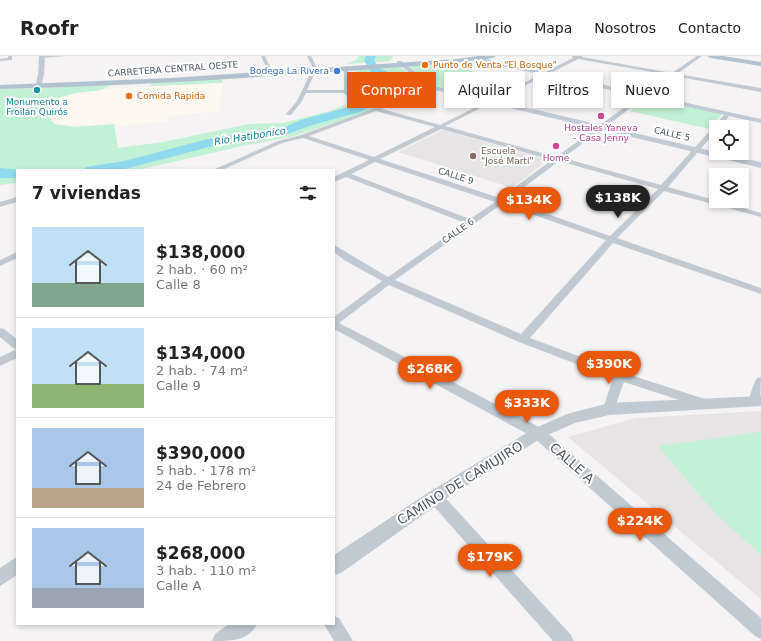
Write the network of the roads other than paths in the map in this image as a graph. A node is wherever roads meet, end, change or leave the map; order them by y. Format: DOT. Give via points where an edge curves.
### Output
graph roads {
  1 [pos="10,56"];
  2 [pos="63,56"];
  3 [pos="263,56"];
  4 [pos="309,56"];
  5 [pos="493,56"];
  6 [pos="570,56"];
  7 [pos="700,56"];
  8 [pos="710,56"];
  9 [pos="42,57"];
  10 [pos="477,57"];
  11 [pos="580,57"];
  12 [pos="0,60"];
  13 [pos="397,64"];
  14 [pos="761,64"];
  15 [pos="347,67"];
  16 [pos="314,69"];
  17 [pos="270,72"];
  18 [pos="409,72"];
  19 [pos="536,72"];
  20 [pos="548,72"];
  21 [pos="663,72"];
  22 [pos="677,72"];
  23 [pos="684,76"];
  24 [pos="0,85"];
  25 [pos="39,85"];
  26 [pos="761,90"];
  27 [pos="303,91"];
  28 [pos="684,105"];
  29 [pos="478,108"];
  30 [pos="515,108"];
  31 [pos="626,108"];
  32 [pos="376,109"];
  33 [pos="288,114"];
  34 [pos="728,114"];
  35 [pos="761,121"];
  36 [pos="440,126"];
  37 [pos="600,128"];
  38 [pos="303,136"];
  39 [pos="697,150"];
  40 [pos="374,159"];
  41 [pos="557,159"];
  42 [pos="761,165"];
  43 [pos="218,169"];
  44 [pos="345,174"];
  45 [pos="335,179"];
  46 [pos="663,188"];
  47 [pos="16,199"];
  48 [pos="501,201"];
  49 [pos="0,205"];
  50 [pos="761,215"];
  51 [pos="471,222"];
  52 [pos="612,239"];
  53 [pos="335,249"];
  54 [pos="16,255"];
  55 [pos="0,263"];
  56 [pos="388,281"];
  57 [pos="761,291"];
  58 [pos="335,323"];
  59 [pos="335,325"];
  60 [pos="0,331"];
  61 [pos="523,339"];
  62 [pos="16,344"];
  63 [pos="16,354"];
  64 [pos="0,362"];
  65 [pos="620,376"];
  66 [pos="761,381"];
  67 [pos="757,401"];
  68 [pos="704,403"];
  69 [pos="609,409"];
  70 [pos="538,434"];
  71 [pos="435,496"];
  72 [pos="335,565"];
  73 [pos="16,566"];
  74 [pos="0,578"];
  75 [pos="246,625"];
  76 [pos="334,625"];
  77 [pos="761,630"];
  78 [pos="222,641"];
  79 [pos="344,641"];
  80 [pos="565,641"];
  1 -- 12 [label="street" via="10,59"];
  2 -- 9 [label="street"];
  3 -- 17 [label="street"];
  4 -- 16 [label="street"];
  5 -- 10 [label="main road"];
  6 -- 11 [label="street"];
  7 -- 22 [label="street, CALLE 6"];
  8 -- 14 [label="main road"];
  9 -- 25 [label="street"];
  10 -- 13 [label="main road, CARRETERA CENTRAL OESTE"];
  10 -- 19 [label="main road"];
  11 -- 20 [label="street"];
  11 -- 21 [label="street"];
  13 -- 15 [label="main road, CARRETERA CENTRAL OESTE"];
  13 -- 18 [label="main road, CALLE 5"];
  15 -- 16 [label="main road, CARRETERA CENTRAL OESTE"];
  15 -- 27 [label="street" via="347,93"];
  16 -- 17 [label="main road, CARRETERA CENTRAL OESTE"];
  16 -- 27 [label="street"];
  17 -- 25 [label="main road, CARRETERA CENTRAL OESTE"];
  23 -- 26 [label="street"];
  24 -- 25 [label="main road, CARRETERA CENTRAL OESTE"];
  27 -- 33 [label="street" via="299,101"];
  28 -- 34 [label="main road"];
  29 -- 36 [label="street"];
  30 -- 37 [label="main road, CALLE 5"];
  31 -- 37 [label="street, CALLE 6"];
  32 -- 36 [label="street"];
  32 -- 38 [label="street"];
  34 -- 35 [label="main road"];
  34 -- 39 [label="street"];
  36 -- 40 [label="street"];
  36 -- 41 [label="street"];
  37 -- 39 [label="main road, CALLE 5"];
  37 -- 41 [label="street, CALLE 6"];
  38 -- 40 [label="street, CALLE 9"];
  38 -- 43 [label="street" via="280,142"];
  39 -- 42 [label="main road, CALLE 5"];
  39 -- 46 [label="street"];
  40 -- 44 [label="street"];
  40 -- 48 [label="street, CALLE 9"];
  41 -- 46 [label="street"];
  41 -- 48 [label="street, CALLE 6"];
  44 -- 45 [label="street"];
  44 -- 51 [label="street"];
  46 -- 50 [label="street"];
  46 -- 52 [label="street"];
  47 -- 49 [label="street"];
  48 -- 51 [label="street, CALLE 6"];
  48 -- 52 [label="street, CALLE 9"];
  51 -- 56 [label="street, CALLE 6"];
  52 -- 57 [label="street, CALLE 9"];
  52 -- 61 [label="street"];
  53 -- 56 [label="street" via="346,258"];
  54 -- 55 [label="street"];
  56 -- 58 [label="street, CALLE 6"];
  56 -- 61 [label="street"];
  59 -- 70 [label="street, CALLE A"];
  60 -- 62 [label="street"];
  61 -- 65 [label="street"];
  63 -- 64 [label="street"];
  65 -- 68 [label="street"];
  65 -- 69 [label="street"];
  66 -- 67 [label="street"];
  67 -- 68 [label="street, CAMINO DE CAMUJIRO"];
  68 -- 69 [label="street, CAMINO DE CAMUJIRO"];
  69 -- 70 [label="street, CAMINO DE CAMUJIRO" via="572,418"];
  70 -- 71 [label="street, CAMINO DE CAMUJIRO"];
  70 -- 77 [label="street, CALLE A"];
  71 -- 72 [label="street, CAMINO DE CAMUJIRO"];
  71 -- 80 [label="street"];
  73 -- 74 [label="street"];
  75 -- 78 [label="street"];
  76 -- 79 [label="street"];
}
